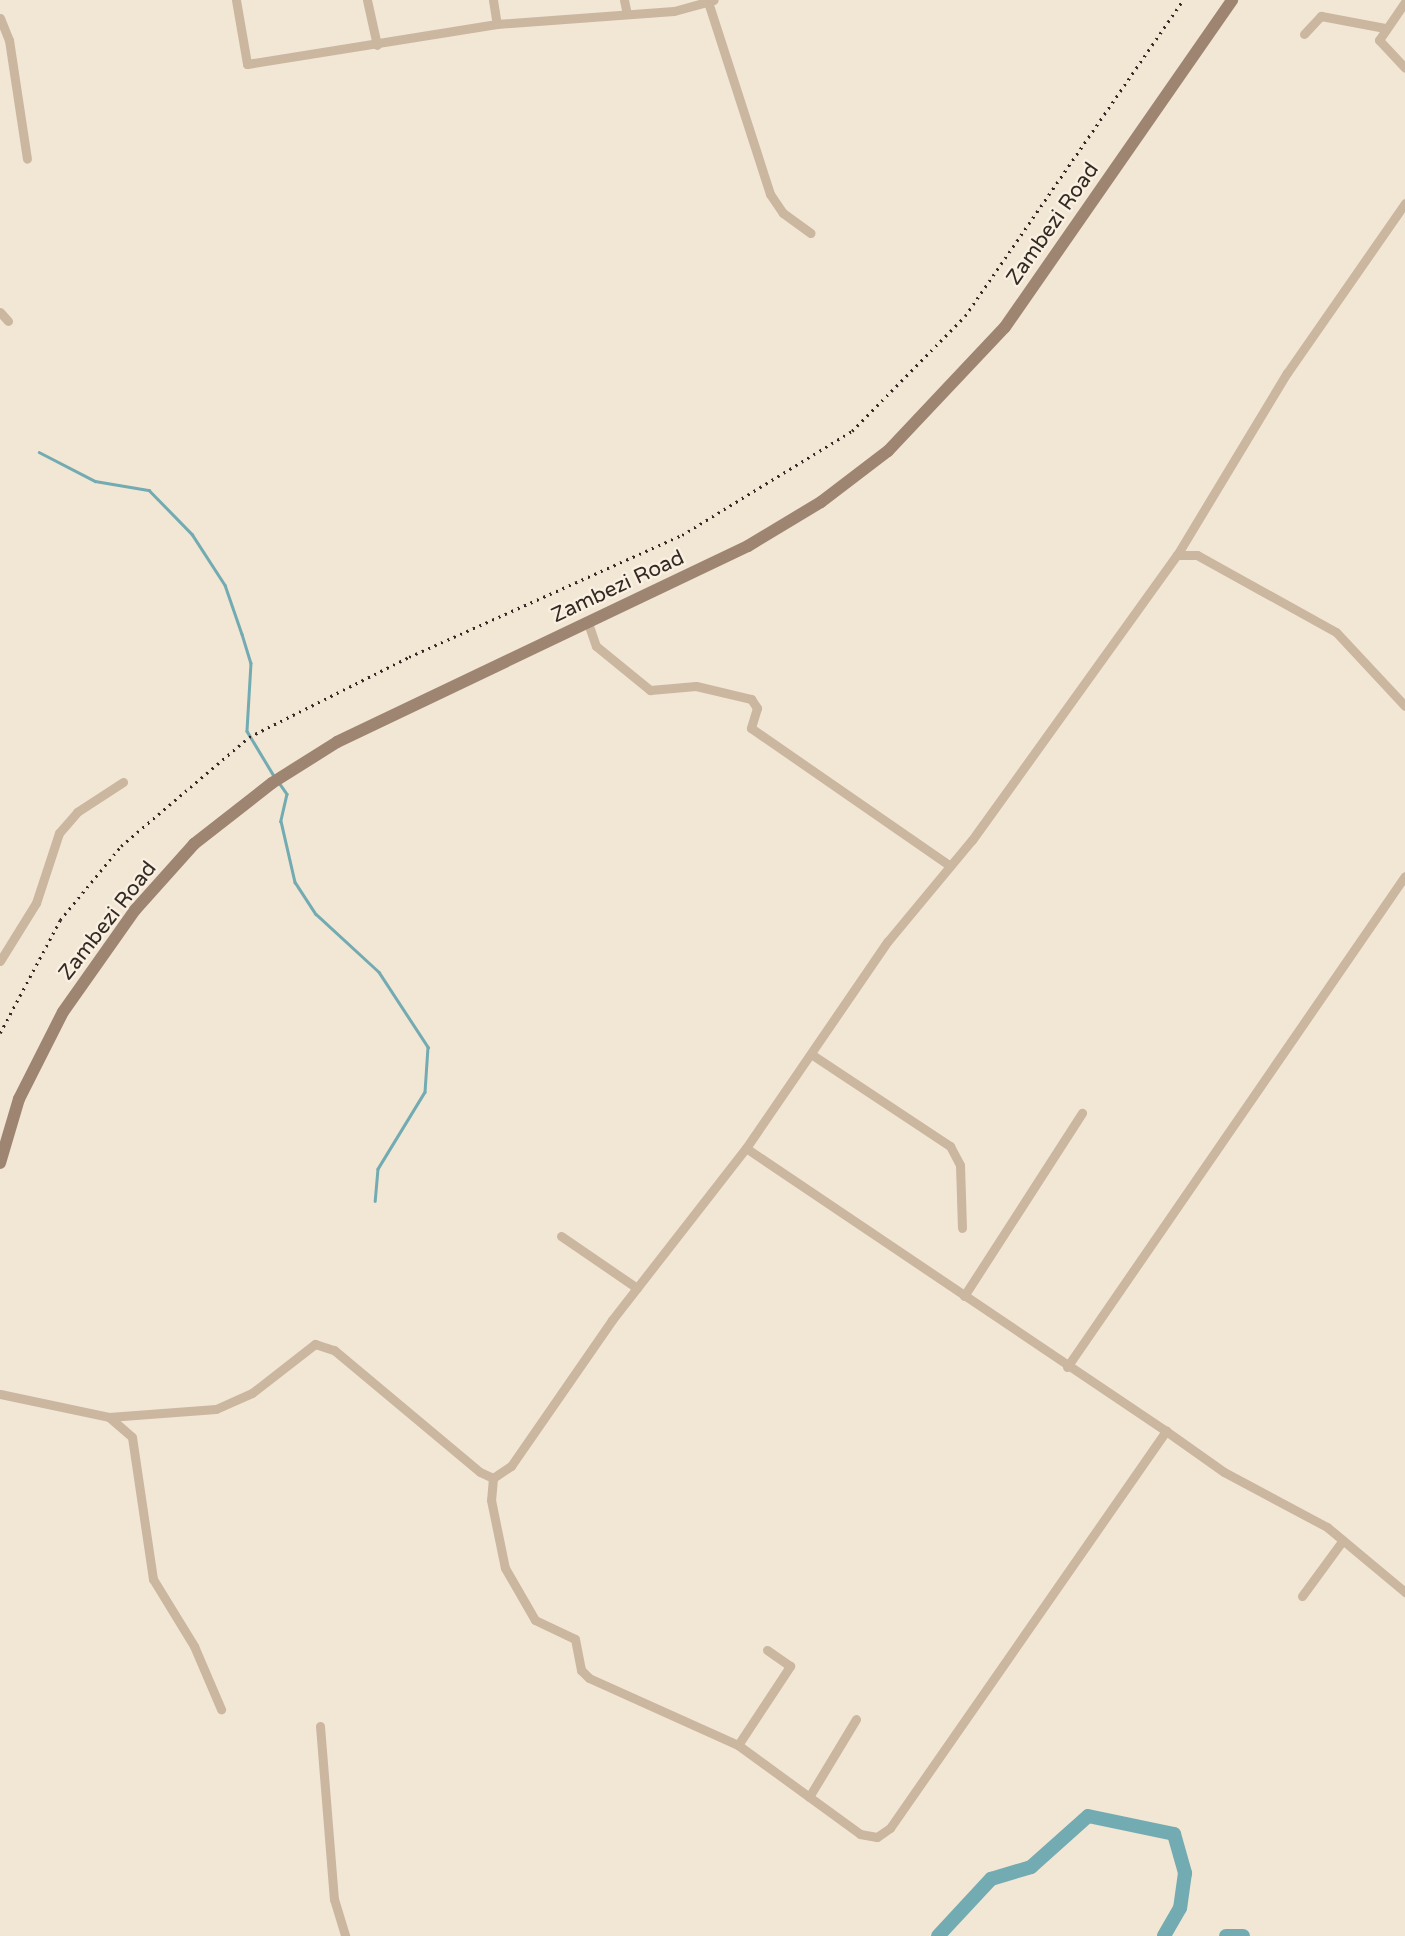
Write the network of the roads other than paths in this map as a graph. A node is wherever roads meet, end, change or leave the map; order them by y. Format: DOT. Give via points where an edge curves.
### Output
graph roads {
  1 [pos="236,0"];
  2 [pos="367,0"];
  3 [pos="493,0"];
  4 [pos="624,0"];
  5 [pos="1231,0"];
  6 [pos="1405,2"];
  7 [pos="712,3"];
  8 [pos="627,14"];
  9 [pos="0,18"];
  10 [pos="497,24"];
  11 [pos="1385,28"];
  12 [pos="1304,34"];
  13 [pos="377,45"];
  14 [pos="1405,68"];
  15 [pos="27,159"];
  16 [pos="1405,203"];
  17 [pos="811,233"];
  18 [pos="0,312"];
  19 [pos="8,321"];
  20 [pos="1177,555"];
  21 [pos="588,623"];
  22 [pos="1405,706"];
  23 [pos="122,782"];
  24 [pos="950,866"];
  25 [pos="1405,876"];
  26 [pos="0,961"];
  27 [pos="811,1054"];
  28 [pos="1082,1113"];
  29 [pos="746,1148"];
  30 [pos="0,1163"];
  31 [pos="962,1228"];
  32 [pos="561,1236"];
  33 [pos="637,1288"];
  34 [pos="964,1296"];
  35 [pos="1067,1367"];
  36 [pos="0,1394"];
  37 [pos="109,1417"];
  38 [pos="1166,1431"];
  39 [pos="493,1478"];
  40 [pos="1343,1540"];
  41 [pos="1405,1592"];
  42 [pos="1302,1595"];
  43 [pos="767,1650"];
  44 [pos="221,1709"];
  45 [pos="856,1720"];
  46 [pos="320,1726"];
  47 [pos="738,1745"];
  48 [pos="809,1797"];
  49 [pos="345,1936"];
  1 -- 13 [label="street" via="247,64"];
  2 -- 13 [label="street"];
  3 -- 10 [label="street"];
  4 -- 8 [label="street"];
  5 -- 21 [label="main road, Zambezi Road" via="1005,327 934,407 821,502 748,546"];
  6 -- 11 [label="street"];
  7 -- 8 [label="street"];
  7 -- 17 [label="street" via="770,194 783,213"];
  8 -- 10 [label="street"];
  9 -- 15 [label="street" via="9,40"];
  10 -- 13 [label="street"];
  11 -- 12 [label="street" via="1321,16"];
  11 -- 14 [label="street" via="1381,46"];
  16 -- 20 [label="street" via="1287,373"];
  18 -- 19 [label="street"];
  20 -- 22 [label="street" via="1196,555 1336,632"];
  20 -- 24 [label="street"];
  21 -- 24 [label="street" via="596,646 650,690 696,686 751,699 757,708 751,728"];
  21 -- 30 [label="main road, Zambezi Road" via="337,742 274,781 194,844 135,910 63,1012 19,1099"];
  23 -- 26 [label="street" via="77,812 60,833 36,903"];
  24 -- 27 [label="street" via="883,949"];
  25 -- 35 [label="street"];
  27 -- 29 [label="street"];
  27 -- 31 [label="street" via="950,1146 960,1164"];
  28 -- 34 [label="street"];
  29 -- 33 [label="street"];
  29 -- 34 [label="street"];
  32 -- 33 [label="street"];
  33 -- 39 [label="street" via="524,1450"];
  34 -- 35 [label="street"];
  35 -- 38 [label="street"];
  36 -- 37 [label="street"];
  37 -- 39 [label="street" via="216,1409 252,1393 315,1344 334,1350"];
  37 -- 44 [label="street" via="131,1437 153,1579 194,1646"];
  38 -- 40 [label="street" via="1224,1472"];
  38 -- 48 [label="street" via="890,1828 877,1837 860,1834"];
  39 -- 47 [label="street" via="491,1500 505,1568 535,1620 575,1639 581,1670 589,1678"];
  40 -- 41 [label="street"];
  40 -- 42 [label="street"];
  43 -- 47 [label="street" via="789,1669"];
  45 -- 48 [label="street"];
  46 -- 49 [label="street" via="334,1899"];
  47 -- 48 [label="street"];
}
